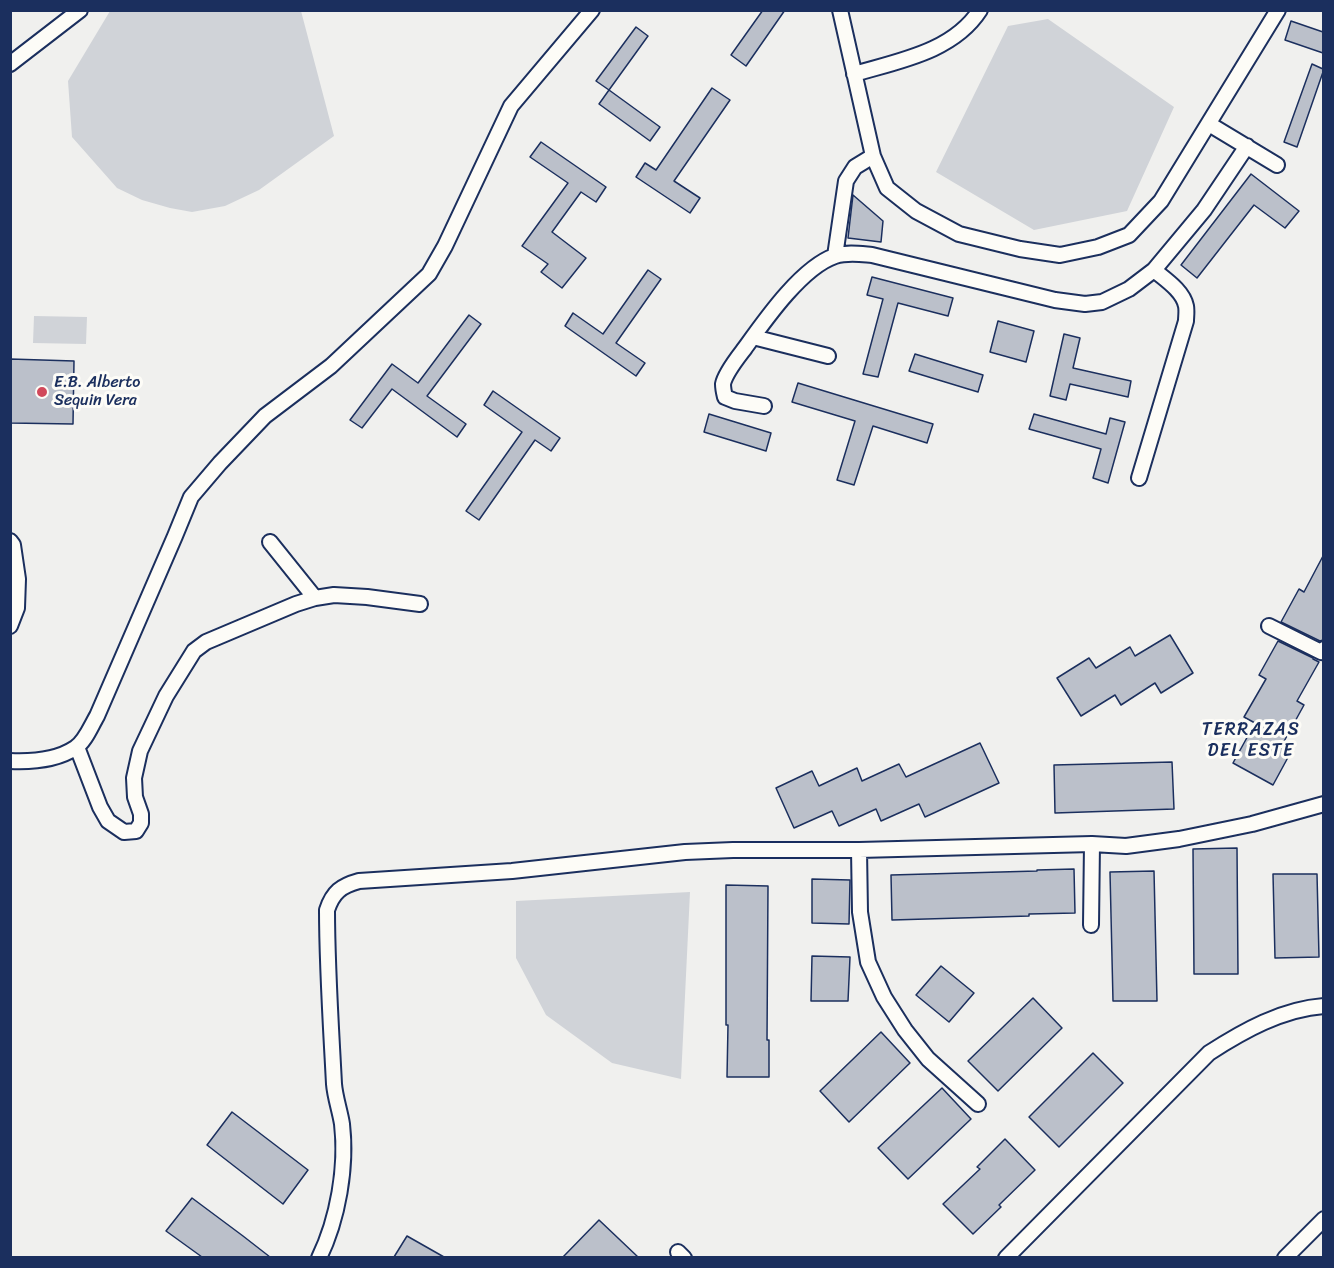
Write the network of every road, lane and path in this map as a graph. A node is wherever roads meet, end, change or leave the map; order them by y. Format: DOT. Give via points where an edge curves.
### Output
graph roads {
  1 [pos="80,10"];
  2 [pos="592,10"];
  3 [pos="840,10"];
  4 [pos="980,10"];
  5 [pos="1278,10"];
  6 [pos="10,64"];
  7 [pos="854,74"];
  8 [pos="1209,123"];
  9 [pos="1247,146"];
  10 [pos="873,156"];
  11 [pos="1277,165"];
  12 [pos="835,256"];
  13 [pos="1154,270"];
  14 [pos="753,337"];
  15 [pos="828,356"];
  16 [pos="764,406"];
  17 [pos="1139,478"];
  18 [pos="10,541"];
  19 [pos="270,542"];
  20 [pos="315,598"];
  21 [pos="420,604"];
  22 [pos="10,626"];
  23 [pos="1269,626"];
  24 [pos="1323,649"];
  25 [pos="77,747"];
  26 [pos="10,761"];
  27 [pos="1323,804"];
  28 [pos="1092,844"];
  29 [pos="858,850"];
  30 [pos="1091,925"];
  31 [pos="1323,1006"];
  32 [pos="978,1104"];
  33 [pos="1323,1219"];
  34 [pos="1012,1255"];
  35 [pos="318,1257"];
  36 [pos="1285,1257"];
  1 -- 6 [label="street"];
  2 -- 25 [label="street" via="511,106 429,274 331,366 265,416 190,497 97,716"];
  3 -- 7 [label="street"];
  4 -- 7 [label="street" via="948,42"];
  5 -- 8 [label="street"];
  7 -- 10 [label="street"];
  8 -- 9 [label="street"];
  8 -- 10 [label="street" via="1161,201 1129,235 1060,255 958,234 916,211 887,188"];
  9 -- 11 [label="street"];
  9 -- 13 [label="street" via="1204,210"];
  10 -- 12 [label="street" via="855,167 846,181"];
  12 -- 13 [label="street" via="872,255 1085,304 1102,302 1129,289"];
  12 -- 14 [label="street" via="803,277 773,308"];
  13 -- 17 [label="street" via="1181,296 1186,321"];
  14 -- 15 [label="street"];
  14 -- 16 [label="street" via="723,383 725,398"];
  18 -- 22 [label="street" via="18,579 17,608"];
  19 -- 20 [label="street"];
  20 -- 21 [label="street" via="334,595"];
  20 -- 25 [label="street" via="206,642 195,651 165,696 140,751 134,778 141,814 136,831 124,832 108,821"];
  23 -- 24 [label="street" via="1321,652"];
  25 -- 26 [label="street" via="52,758"];
  27 -- 28 [label="street" via="1179,839 1126,846"];
  28 -- 29 [label="street"];
  28 -- 30 [label="street"];
  29 -- 32 [label="street" via="860,912 868,962 884,997 928,1059"];
  29 -- 35 [label="street" via="685,852 512,871 359,881 338,890 327,910 327,927 334,1088 342,1122 344,1157 330,1231"];
  31 -- 34 [label="street" via="1270,1019 1209,1053"];
  33 -- 36 [label="street"];
}
